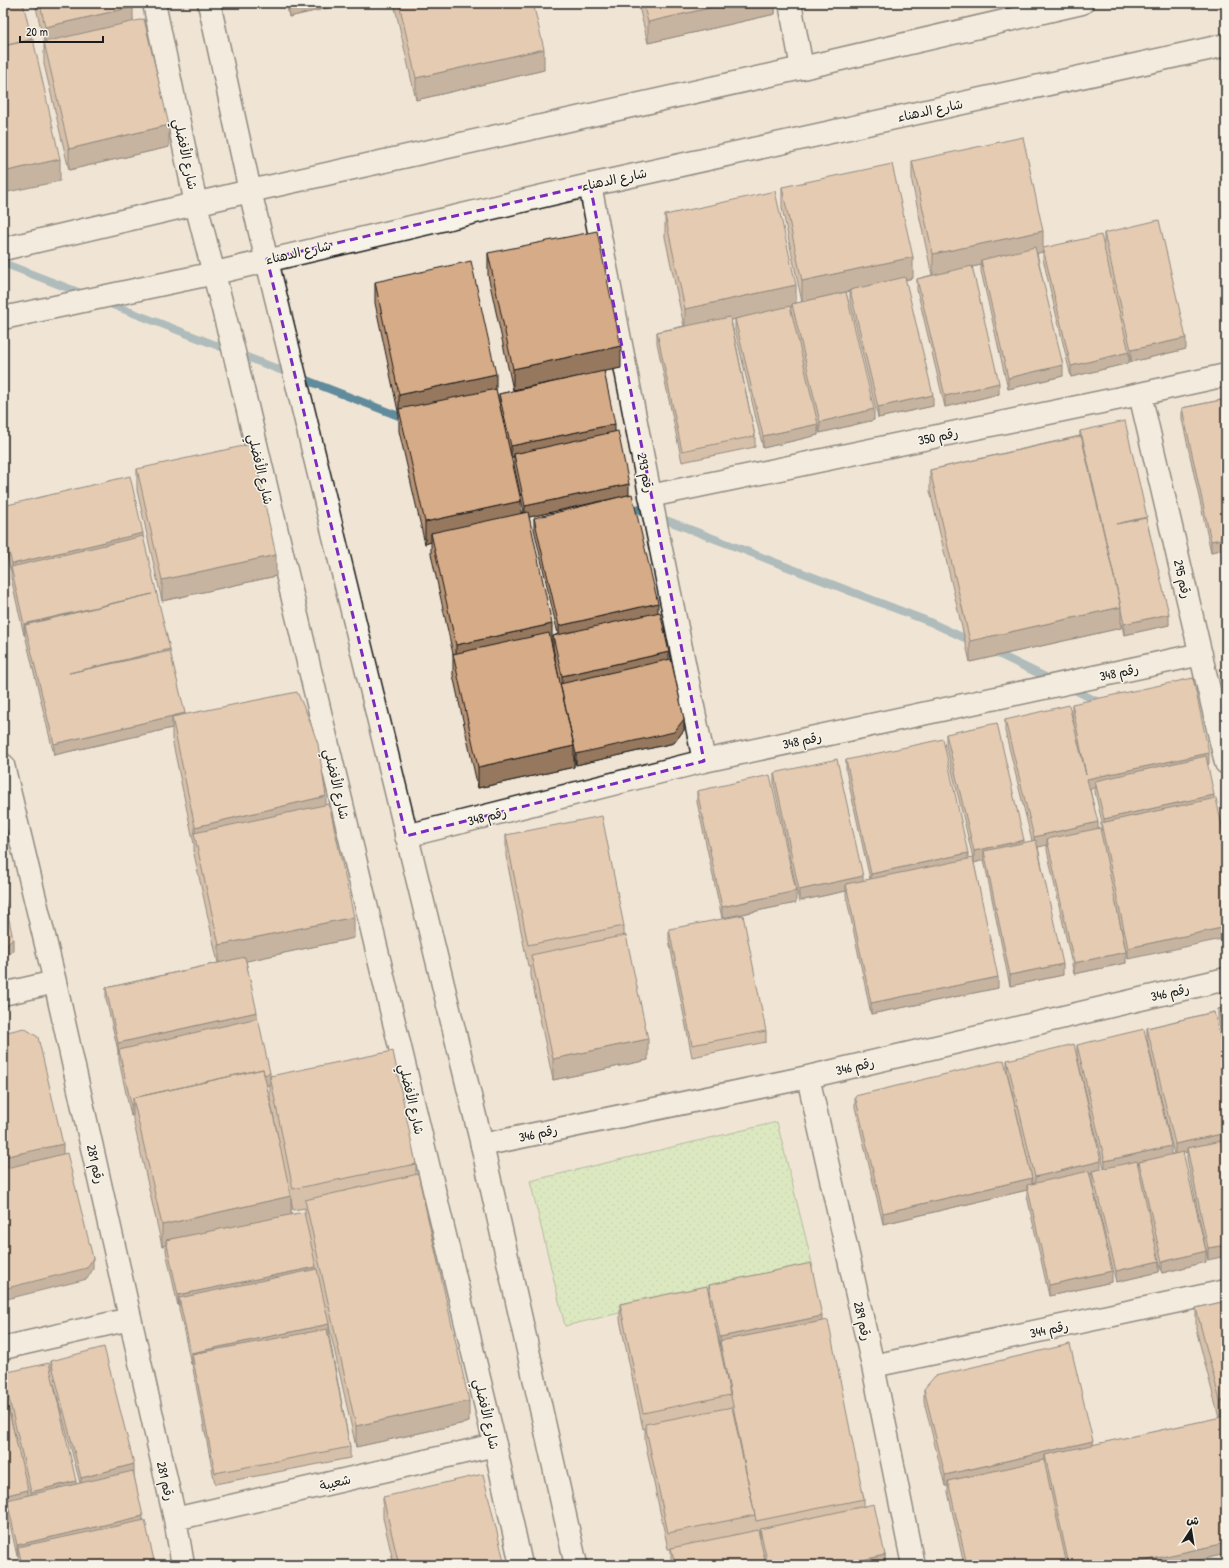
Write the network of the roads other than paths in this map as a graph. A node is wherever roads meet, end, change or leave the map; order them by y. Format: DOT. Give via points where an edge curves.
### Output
graph roads {
  1 [pos="154,3"];
  2 [pos="209,3"];
  3 [pos="790,3"];
  4 [pos="1082,3"];
  5 [pos="1052,6"];
  6 [pos="1226,46"];
  7 [pos="802,68"];
  8 [pos="590,184"];
  9 [pos="250,191"];
  10 [pos="196,204"];
  11 [pos="3,249"];
  12 [pos="267,260"];
  13 [pos="214,273"];
  14 [pos="3,318"];
  15 [pos="1226,375"];
  16 [pos="1140,394"];
  17 [pos="650,496"];
  18 [pos="1201,654"];
  19 [pos="704,761"];
  20 [pos="1226,763"];
  21 [pos="3,765"];
  22 [pos="406,836"];
  23 [pos="1226,979"];
  24 [pos="55,982"];
  25 [pos="3,994"];
  26 [pos="808,1077"];
  27 [pos="482,1145"];
  28 [pos="1226,1291"];
  29 [pos="130,1319"];
  30 [pos="3,1348"];
  31 [pos="873,1366"];
  32 [pos="495,1445"];
  33 [pos="175,1519"];
  34 [pos="183,1565"];
  35 [pos="522,1565"];
  36 [pos="576,1565"];
  37 [pos="913,1565"];
  1 -- 10 [label="street, شارع الأفضلي"];
  2 -- 9 [label="street"];
  3 -- 7 [label="street"];
  4 -- 5 [label="street"];
  5 -- 7 [label="street"];
  6 -- 8 [label="street, شارع الدهناء"];
  7 -- 9 [label="street"];
  8 -- 12 [label="street, شارع الدهناء"];
  8 -- 17 [label="street, رقم 293"];
  9 -- 10 [label="street"];
  9 -- 12 [label="street"];
  10 -- 11 [label="street"];
  10 -- 13 [label="street, شارع الأفضلي"];
  12 -- 13 [label="street, شارع الدهناء"];
  12 -- 22 [label="street"];
  13 -- 14 [label="street, شارع الدهناء"];
  13 -- 32 [label="street, شارع الأفضلي"];
  15 -- 16 [label="street, رقم 350"];
  16 -- 17 [label="street, رقم 350"];
  16 -- 18 [label="street, رقم 295"];
  17 -- 19 [label="street, رقم 293"];
  18 -- 19 [label="street, رقم 348"];
  18 -- 20 [label="street, رقم 295"];
  19 -- 22 [label="street, رقم 348"];
  21 -- 24 [label="street, رقم 281"];
  22 -- 27 [label="street"];
  23 -- 26 [label="street, رقم 346"];
  24 -- 25 [label="street"];
  24 -- 29 [label="street, رقم 281"];
  26 -- 27 [label="street, رقم 346"];
  26 -- 31 [label="street, رقم 289"];
  27 -- 36 [label="street"];
  28 -- 31 [label="street, رقم 344"];
  29 -- 30 [label="street"];
  29 -- 33 [label="street, رقم 281"];
  31 -- 37 [label="street, رقم 289"];
  32 -- 33 [label="street, شعيبة"];
  32 -- 35 [label="street, شارع الأفضلي"];
  33 -- 34 [label="street, رقم 281"];
}
